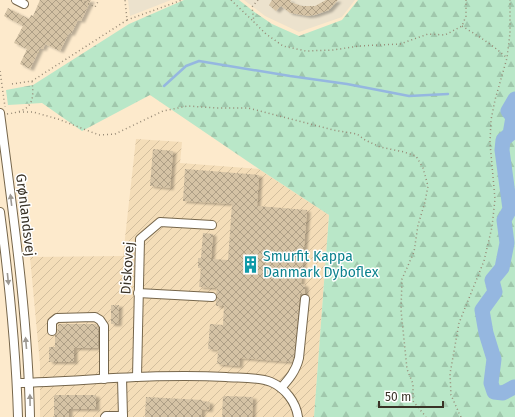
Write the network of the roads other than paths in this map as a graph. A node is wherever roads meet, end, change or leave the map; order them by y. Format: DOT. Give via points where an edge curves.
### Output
graph roads {
  1 [pos="3,113"];
  2 [pos="0,212"];
  3 [pos="212,225"];
  4 [pos="138,293"];
  5 [pos="212,297"];
  6 [pos="305,299"];
  7 [pos="52,331"];
  8 [pos="137,377"];
  9 [pos="122,378"];
  10 [pos="104,379"];
  11 [pos="30,382"];
  12 [pos="17,383"];
  13 [pos="281,388"];
  14 [pos="123,416"];
  15 [pos="18,417"];
  16 [pos="30,417"];
  17 [pos="105,417"];
  18 [pos="298,417"];
  11 -- 1 [label="street, Grønlandsvej, one-way"];
  2 -- 12 [label="street, Grønlandsvej, one-way"];
  3 -- 4 [label="street, Diskovej" via="160,222 140,239"];
  4 -- 5 [label="street"];
  4 -- 8 [label="street, Diskovej"];
  6 -- 13 [label="street" via="297,366"];
  7 -- 10 [label="street" via="52,322 57,318 95,317 100,320 104,326"];
  8 -- 9 [label="street"];
  8 -- 13 [label="street" via="210,376 260,379"];
  9 -- 10 [label="street"];
  9 -- 14 [label="street"];
  10 -- 11 [label="street"];
  11 -- 12 [label="street"];
  16 -- 11 [label="street, Grønlandsvej, one-way"];
  12 -- 15 [label="street, Grønlandsvej"];
  13 -- 18 [label="street" via="295,406"];
  14 -- 17 [label="street"];
}
